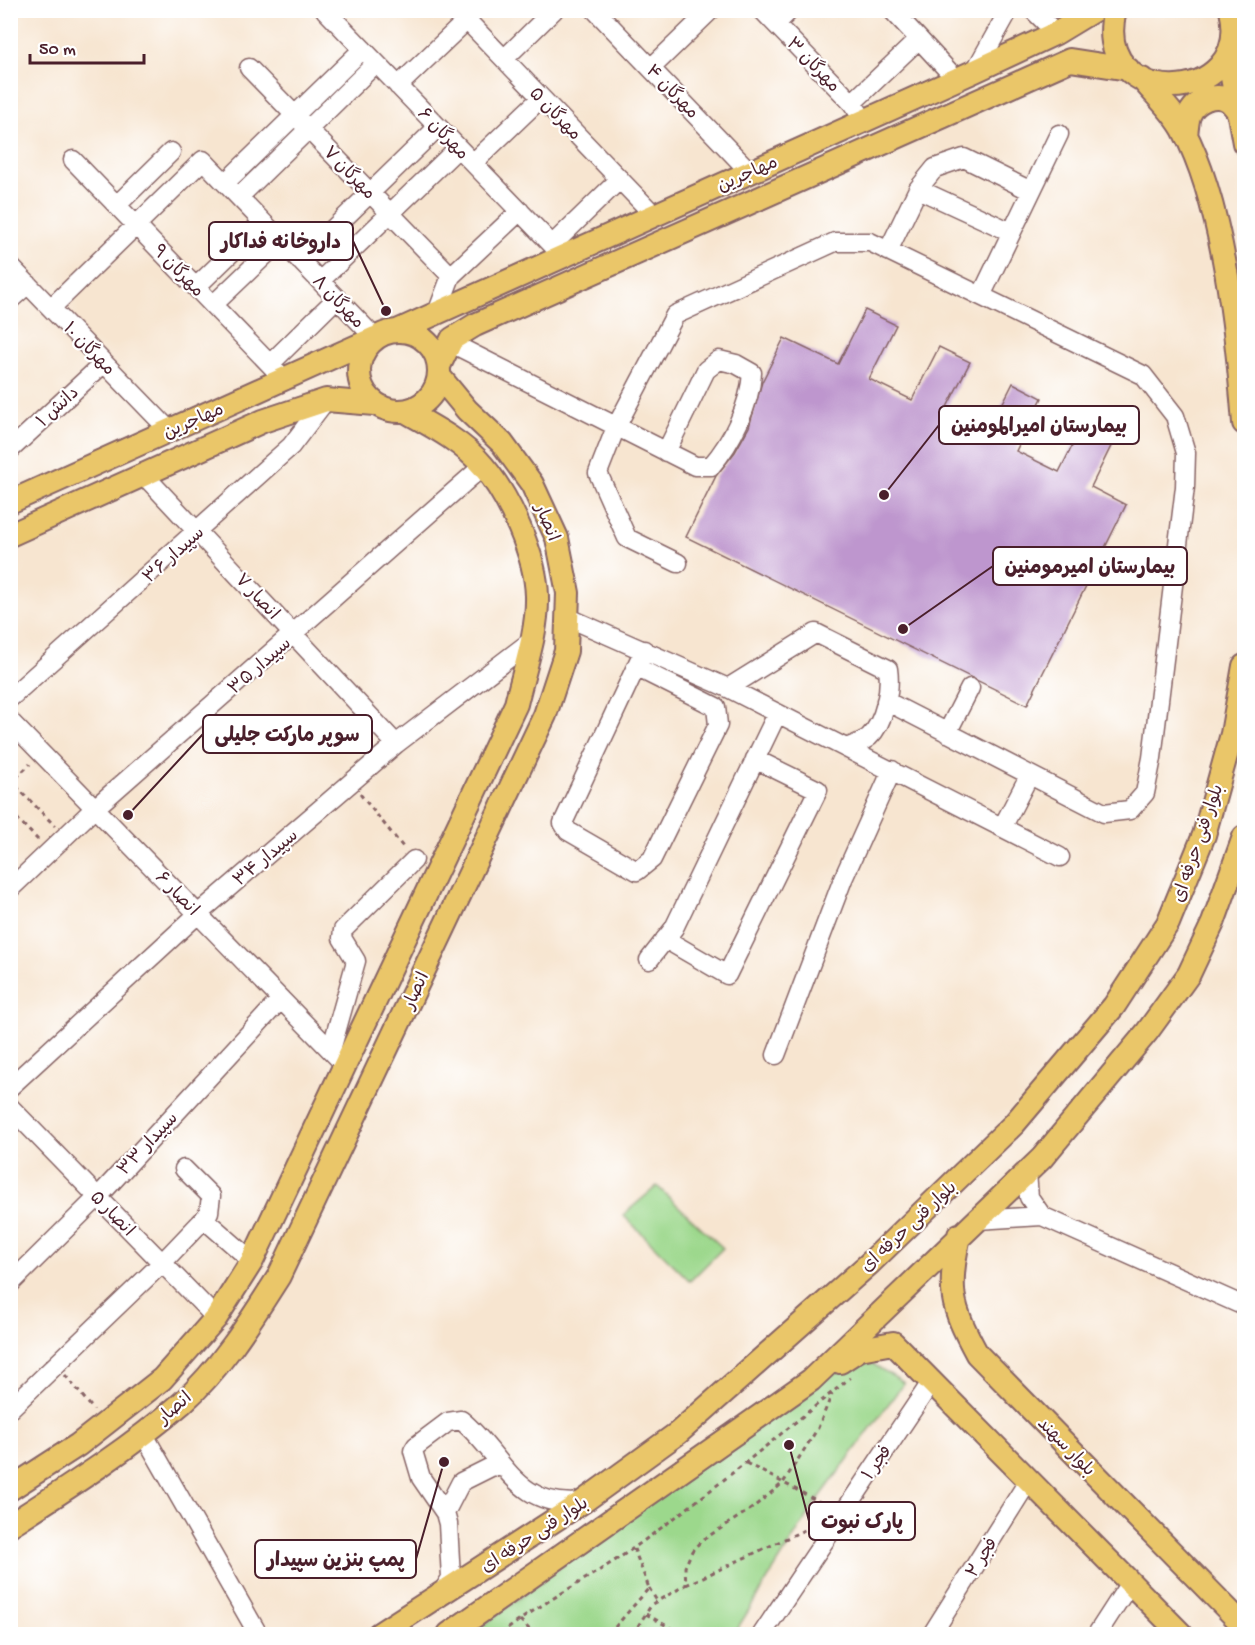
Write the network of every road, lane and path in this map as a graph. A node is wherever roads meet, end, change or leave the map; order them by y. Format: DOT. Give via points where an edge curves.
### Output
graph roads {
  1 [pos="325,10"];
  2 [pos="554,10"];
  3 [pos="595,10"];
  4 [pos="711,10"];
  5 [pos="762,10"];
  6 [pos="790,10"];
  7 [pos="892,10"];
  8 [pos="1009,10"];
  9 [pos="1033,10"];
  10 [pos="1094,10"];
  11 [pos="1115,10"];
  12 [pos="1231,10"];
  13 [pos="462,15"];
  14 [pos="776,24"];
  15 [pos="1245,30"];
  16 [pos="1056,33"];
  17 [pos="919,39"];
  18 [pos="363,49"];
  19 [pos="1229,52"];
  20 [pos="504,59"];
  21 [pos="376,63"];
  22 [pos="249,68"];
  23 [pos="651,68"];
  24 [pos="1135,74"];
  25 [pos="966,75"];
  26 [pos="398,86"];
  27 [pos="542,98"];
  28 [pos="858,112"];
  29 [pos="1239,113"];
  30 [pos="295,115"];
  31 [pos="438,127"];
  32 [pos="308,129"];
  33 [pos="1059,134"];
  34 [pos="1186,135"];
  35 [pos="1245,143"];
  36 [pos="876,145"];
  37 [pos="458,148"];
  38 [pos="171,153"];
  39 [pos="74,160"];
  40 [pos="473,163"];
  41 [pos="750,172"];
  42 [pos="620,179"];
  43 [pos="225,183"];
  44 [pos="918,189"];
  45 [pos="1031,191"];
  46 [pos="370,193"];
  47 [pos="238,197"];
  48 [pos="759,197"];
  49 [pos="117,205"];
  50 [pos="520,211"];
  51 [pos="391,213"];
  52 [pos="654,215"];
  53 [pos="263,222"];
  54 [pos="136,225"];
  55 [pos="1011,232"];
  56 [pos="280,240"];
  57 [pos="558,250"];
  58 [pos="888,251"];
  59 [pos="300,261"];
  60 [pos="10,266"];
  61 [pos="451,276"];
  62 [pos="320,281"];
  63 [pos="27,284"];
  64 [pos="196,287"];
  65 [pos="981,296"];
  66 [pos="337,298"];
  67 [pos="10,300"];
  68 [pos="213,305"];
  69 [pos="51,308"];
  70 [pos="437,313"];
  71 [pos="397,331"];
  72 [pos="375,338"];
  73 [pos="451,343"];
  74 [pos="104,363"];
  75 [pos="439,371"];
  76 [pos="277,372"];
  77 [pos="326,400"];
  78 [pos="375,404"];
  79 [pos="405,411"];
  80 [pos="1245,423"];
  81 [pos="616,426"];
  82 [pos="169,430"];
  83 [pos="10,450"];
  84 [pos="666,452"];
  85 [pos="483,466"];
  86 [pos="144,475"];
  87 [pos="10,502"];
  88 [pos="198,532"];
  89 [pos="10,535"];
  90 [pos="678,563"];
  91 [pos="567,617"];
  92 [pos="294,635"];
  93 [pos="531,641"];
  94 [pos="644,650"];
  95 [pos="1245,666"];
  96 [pos="636,667"];
  97 [pos="728,688"];
  98 [pos="970,688"];
  99 [pos="10,698"];
  100 [pos="886,701"];
  101 [pos="777,714"];
  102 [pos="10,722"];
  103 [pos="947,733"];
  104 [pos="396,744"];
  105 [pos="847,748"];
  106 [pos="41,752"];
  107 [pos="755,759"];
  108 [pos="892,770"];
  109 [pos="1029,776"];
  110 [pos="11,782"];
  111 [pos="352,783"];
  112 [pos="95,808"];
  113 [pos="10,811"];
  114 [pos="460,824"];
  115 [pos="1003,826"];
  116 [pos="65,836"];
  117 [pos="488,837"];
  118 [pos="1245,837"];
  119 [pos="50,852"];
  120 [pos="1060,856"];
  121 [pos="414,860"];
  122 [pos="10,889"];
  123 [pos="198,914"];
  124 [pos="665,939"];
  125 [pos="649,960"];
  126 [pos="281,999"];
  127 [pos="776,1055"];
  128 [pos="338,1058"];
  129 [pos="369,1086"];
  130 [pos="10,1087"];
  131 [pos="10,1107"];
  132 [pos="1042,1158"];
  133 [pos="184,1169"];
  134 [pos="98,1197"];
  135 [pos="1042,1216"];
  136 [pos="204,1219"];
  137 [pos="978,1220"];
  138 [pos="959,1236"];
  139 [pos="252,1261"];
  140 [pos="161,1264"];
  141 [pos="10,1284"];
  142 [pos="1245,1306"];
  143 [pos="216,1318"];
  144 [pos="57,1365"];
  145 [pos="851,1378"];
  146 [pos="811,1380"];
  147 [pos="932,1381"];
  148 [pos="832,1393"];
  149 [pos="10,1409"];
  150 [pos="106,1424"];
  151 [pos="143,1433"];
  152 [pos="746,1463"];
  153 [pos="504,1468"];
  154 [pos="1029,1480"];
  155 [pos="783,1483"];
  156 [pos="10,1489"];
  157 [pos="585,1502"];
  158 [pos="445,1513"];
  159 [pos="15,1514"];
  160 [pos="838,1519"];
  161 [pos="633,1548"];
  162 [pos="1130,1583"];
  163 [pos="686,1585"];
  164 [pos="649,1588"];
  165 [pos="441,1595"];
  166 [pos="657,1601"];
  167 [pos="646,1614"];
  168 [pos="520,1620"];
  169 [pos="1245,1626"];
  170 [pos="258,1635"];
  171 [pos="379,1635"];
  172 [pos="449,1635"];
  173 [pos="501,1635"];
  174 [pos="534,1635"];
  175 [pos="609,1635"];
  176 [pos="633,1635"];
  177 [pos="681,1635"];
  178 [pos="762,1635"];
  179 [pos="932,1635"];
  180 [pos="1097,1635"];
  181 [pos="1180,1635"];
  1 -- 18 [label="street, مهرگان ۶"];
  2 -- 20 [label="street"];
  3 -- 23 [label="street, مهرگان ۴"];
  4 -- 23 [label="street"];
  5 -- 14 [label="street, مهرگان ۳"];
  6 -- 14 [label="street"];
  7 -- 17 [label="street"];
  8 -- 25 [label="street"];
  9 -- 16 [label="street"];
  10 -- 16 [label="main road, مهاجرین"];
  11 -- 24 [label="main road" via="1116,49"];
  12 -- 19 [label="main road" via="1233,33"];
  13 -- 20 [label="street, مهرگان ۵"];
  13 -- 26 [label="street"];
  14 -- 28 [label="street, مهرگان ۳"];
  15 -- 19 [label="street"];
  16 -- 25 [label="main road, مهاجرین"];
  17 -- 25 [label="street"];
  17 -- 28 [label="street"];
  18 -- 21 [label="street, مهرگان ۶"];
  18 -- 30 [label="street"];
  19 -- 24 [label="main road, مهاجرین" via="1209,76 1192,85 1169,88"];
  19 -- 29 [label="main road"];
  20 -- 27 [label="street, مهرگان ۵"];
  21 -- 26 [label="street, مهرگان ۶"];
  21 -- 32 [label="street"];
  22 -- 30 [label="street, مهرگان ۷"];
  23 -- 41 [label="street, مهرگان ۴"];
  24 -- 34 [label="main road"];
  24 -- 36 [label="main road, مهاجرین" via="1070,60"];
  25 -- 28 [label="main road, مهاجرین"];
  26 -- 31 [label="street, مهرگان ۶"];
  27 -- 40 [label="street"];
  27 -- 42 [label="street, مهرگان ۵"];
  28 -- 36 [label="main road"];
  28 -- 41 [label="main road, مهاجرین"];
  29 -- 34 [label="main road" via="1230,101 1220,97 1207,99 1194,106"];
  29 -- 35 [label="main road"];
  30 -- 32 [label="street, مهرگان ۷"];
  30 -- 43 [label="street"];
  31 -- 37 [label="street, مهرگان ۶"];
  31 -- 46 [label="street"];
  32 -- 46 [label="street, مهرگان ۷"];
  32 -- 47 [label="street"];
  33 -- 45 [label="street"];
  34 -- 80 [label="main road" via="1203,171 1226,274"];
  36 -- 48 [label="main road, مهاجرین"];
  37 -- 40 [label="street, مهرگان ۶"];
  37 -- 51 [label="street"];
  38 -- 49 [label="street"];
  39 -- 49 [label="street, مهرگان ۹"];
  40 -- 50 [label="street, مهرگان ۶"];
  41 -- 48 [label="main road"];
  41 -- 52 [label="main road, مهاجرین"];
  42 -- 52 [label="street, مهرگان ۵"];
  42 -- 57 [label="street"];
  43 -- 47 [label="street, مهرگان ۸"];
  43 -- 54 [label="street, مهرگان ۸" via="203,160"];
  44 -- 45 [label="street" via="935,168 964,158"];
  44 -- 55 [label="street"];
  44 -- 58 [label="street"];
  45 -- 55 [label="street"];
  46 -- 51 [label="street, مهرگان ۷"];
  46 -- 59 [label="street"];
  47 -- 53 [label="street, مهرگان ۸"];
  48 -- 73 [label="main road, مهاجرین" via="475,325"];
  49 -- 54 [label="street, مهرگان ۹"];
  50 -- 57 [label="street, مهرگان ۶"];
  50 -- 61 [label="street"];
  51 -- 61 [label="street, مهرگان ۷"];
  51 -- 62 [label="street"];
  52 -- 57 [label="main road, مهاجرین"];
  53 -- 56 [label="street, مهرگان ۸"];
  53 -- 64 [label="street"];
  54 -- 64 [label="street, مهرگان ۹"];
  54 -- 69 [label="street"];
  55 -- 65 [label="street"];
  56 -- 59 [label="street, مهرگان ۸"];
  56 -- 68 [label="street"];
  57 -- 70 [label="main road, مهاجرین"];
  58 -- 65 [label="street"];
  58 -- 81 [label="street" via="870,242 835,242 675,315"];
  59 -- 62 [label="street, مهرگان ۸"];
  60 -- 63 [label="street, مهرگان ۱۰"];
  61 -- 70 [label="street"];
  62 -- 66 [label="street, مهرگان ۸"];
  63 -- 67 [label="street"];
  63 -- 69 [label="street, مهرگان ۱۰"];
  64 -- 68 [label="street, مهرگان ۹"];
  65 -- 109 [label="street" via="1143,375 1174,416 1186,453 1185,487 1145,793 1130,810 1104,813"];
  66 -- 72 [label="street, مهرگان ۸"];
  66 -- 76 [label="street"];
  68 -- 76 [label="street, مهرگان ۹"];
  69 -- 74 [label="street, مهرگان ۱۰"];
  70 -- 71 [label="main road, مهاجرین"];
  71 -- 72 [label="main road"];
  71 -- 75 [label="main road" via="420,337 429,344"];
  72 -- 76 [label="main road, مهاجرین"];
  72 -- 78 [label="main road" via="359,366 362,387"];
  73 -- 75 [label="main road, مهاجرین"];
  73 -- 81 [label="street"];
  74 -- 82 [label="street, مهرگان ۱۰"];
  74 -- 83 [label="street, دانش ۱"];
  75 -- 79 [label="main road" via="436,386 424,403"];
  75 -- 91 [label="main road, انصار" via="466,410 502,443 532,484 557,538 568,593"];
  76 -- 82 [label="main road, مهاجرین"];
  77 -- 78 [label="main road, مهاجرین"];
  77 -- 86 [label="main road, مهاجرین" via="263,421"];
  77 -- 88 [label="street, سپیدار ۳۶" via="291,446"];
  78 -- 79 [label="main road" via="394,412"];
  79 -- 85 [label="main road, انصار" via="446,434"];
  81 -- 84 [label="street"];
  81 -- 90 [label="street" via="598,473 627,538"];
  82 -- 87 [label="main road, مهاجرین"];
  84 -- 84 [label="street" via="695,466 711,466 724,451 751,391 752,373 720,360 706,370"];
  85 -- 92 [label="street, سپیدار ۳۵"];
  85 -- 93 [label="main road, انصار" via="506,500 527,548 537,596"];
  86 -- 88 [label="street, انصار ۷"];
  86 -- 89 [label="main road, مهاجرین"];
  88 -- 92 [label="street, انصار ۷"];
  88 -- 99 [label="street, سپیدار ۳۶"];
  91 -- 94 [label="street"];
  91 -- 117 [label="main road, انصار" via="566,651 545,716"];
  92 -- 104 [label="street, انصار ۷"];
  92 -- 112 [label="street, سپیدار ۳۵"];
  93 -- 104 [label="street, سپیدار ۳۴"];
  93 -- 114 [label="main road, انصار" via="516,704"];
  94 -- 96 [label="street"];
  94 -- 97 [label="street"];
  95 -- 157 [label="main road, بلوار فنی حرفه ای" via="1232,734 1204,836 1168,924 1114,1006 1014,1124 870,1263 678,1433"];
  96 -- 96 [label="street" via="563,823 568,831 637,871 652,860 718,725 716,707"];
  97 -- 100 [label="street" via="816,633 888,669 891,686"];
  97 -- 101 [label="street"];
  98 -- 103 [label="street"];
  100 -- 103 [label="street"];
  100 -- 105 [label="street" via="868,738"];
  101 -- 105 [label="street"];
  101 -- 107 [label="street"];
  102 -- 106 [label="street, انصار ۶"];
  103 -- 109 [label="street"];
  104 -- 111 [label="street, سپیدار ۳۴"];
  105 -- 108 [label="street"];
  106 -- 110 [label="path"];
  106 -- 112 [label="street, انصار ۶"];
  107 -- 124 [label="street" via="674,928"];
  107 -- 124 [label="street" via="818,790 727,975"];
  108 -- 115 [label="street"];
  108 -- 127 [label="street" via="843,879"];
  109 -- 115 [label="street"];
  110 -- 116 [label="path"];
  111 -- 121 [label="path"];
  111 -- 123 [label="street, سپیدار ۳۴"];
  112 -- 116 [label="street, سپیدار ۳۵"];
  112 -- 123 [label="street, انصار ۶"];
  113 -- 119 [label="path"];
  114 -- 117 [label="main road"];
  114 -- 128 [label="main road, انصار"];
  115 -- 120 [label="street"];
  116 -- 119 [label="street, سپیدار ۳۵"];
  117 -- 129 [label="main road, انصار"];
  118 -- 132 [label="main road, بلوار فنی حرفه ای" via="1189,974 1148,1032"];
  119 -- 122 [label="street, سپیدار ۳۵"];
  121 -- 128 [label="street" via="343,930 342,938 356,961"];
  123 -- 126 [label="street, انصار ۶"];
  123 -- 130 [label="street, سپیدار ۳۴"];
  124 -- 125 [label="street"];
  126 -- 128 [label="street, انصار ۶"];
  126 -- 134 [label="street, سپیدار ۳۳"];
  128 -- 129 [label="main road"];
  128 -- 139 [label="main road, انصار"];
  129 -- 151 [label="main road, انصار" via="279,1276 237,1342 183,1402"];
  131 -- 134 [label="street, انصار ۵"];
  132 -- 135 [label="street" via="1027,1173 1029,1197"];
  132 -- 137 [label="main road, بلوار فنی حرفه ای"];
  133 -- 136 [label="street" via="211,1196"];
  134 -- 140 [label="street, انصار ۵"];
  134 -- 141 [label="street, سپیدار ۳۳"];
  135 -- 137 [label="street"];
  135 -- 142 [label="street"];
  136 -- 139 [label="street"];
  136 -- 140 [label="street"];
  137 -- 138 [label="main road, بلوار فنی حرفه ای"];
  138 -- 146 [label="main road, بلوار فنی حرفه ای"];
  138 -- 169 [label="main road, بلوار سهند" via="951,1277 955,1307 977,1354"];
  139 -- 143 [label="main road, انصار"];
  140 -- 143 [label="street, انصار ۵"];
  140 -- 144 [label="street"];
  143 -- 150 [label="main road, انصار" via="162,1379"];
  144 -- 149 [label="street"];
  144 -- 150 [label="path"];
  145 -- 148 [label="path"];
  146 -- 147 [label="main road" via="860,1349 893,1343"];
  146 -- 172 [label="main road, بلوار فنی حرفه ای"];
  147 -- 154 [label="main road"];
  147 -- 160 [label="street, فجر ۱"];
  148 -- 152 [label="path"];
  148 -- 155 [label="path" via="818,1428"];
  150 -- 156 [label="main road, انصار"];
  151 -- 159 [label="main road, انصار" via="96,1470"];
  151 -- 170 [label="street"];
  152 -- 155 [label="path"];
  152 -- 161 [label="path"];
  153 -- 157 [label="street" via="518,1483 552,1503"];
  153 -- 158 [label="street" via="494,1466 461,1482"];
  153 -- 158 [label="street" via="461,1420 448,1422 416,1446 412,1451 416,1467"];
  154 -- 162 [label="main road"];
  154 -- 179 [label="street, فجر ۲"];
  155 -- 160 [label="path"];
  155 -- 163 [label="path" via="701,1541 686,1567"];
  157 -- 165 [label="main road, بلوار فنی حرفه ای"];
  158 -- 165 [label="street" via="452,1556 451,1578"];
  160 -- 163 [label="path" via="810,1526"];
  160 -- 178 [label="street, فجر ۱"];
  161 -- 164 [label="path"];
  161 -- 168 [label="path"];
  162 -- 180 [label="street"];
  162 -- 181 [label="main road"];
  163 -- 166 [label="path"];
  164 -- 166 [label="path"];
  164 -- 175 [label="path"];
  165 -- 171 [label="main road, بلوار فنی حرفه ای"];
  166 -- 167 [label="path"];
  167 -- 176 [label="path"];
  167 -- 177 [label="path"];
  168 -- 173 [label="path"];
  168 -- 174 [label="path"];
}
